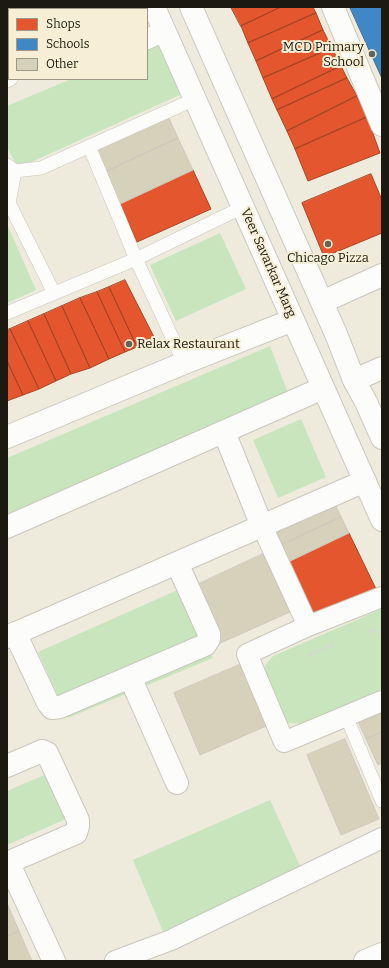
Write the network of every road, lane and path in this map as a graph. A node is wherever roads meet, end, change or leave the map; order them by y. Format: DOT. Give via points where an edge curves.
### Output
graph roads {
  1 [pos="191,7"];
  2 [pos="334,7"];
  3 [pos="152,10"];
  4 [pos="156,35"];
  5 [pos="195,99"];
  6 [pos="382,126"];
  7 [pos="89,146"];
  8 [pos="11,168"];
  9 [pos="8,203"];
  10 [pos="243,207"];
  11 [pos="136,259"];
  12 [pos="382,275"];
  13 [pos="54,293"];
  14 [pos="322,302"];
  15 [pos="7,313"];
  16 [pos="293,320"];
  17 [pos="184,363"];
  18 [pos="382,368"];
  19 [pos="354,380"];
  20 [pos="323,388"];
  21 [pos="224,432"];
  22 [pos="7,437"];
  23 [pos="382,438"];
  24 [pos="365,481"];
  25 [pos="382,520"];
  26 [pos="262,526"];
  27 [pos="7,527"];
  28 [pos="177,563"];
  29 [pos="382,597"];
  30 [pos="308,626"];
  31 [pos="382,633"];
  32 [pos="361,634"];
  33 [pos="11,635"];
  34 [pos="336,644"];
  35 [pos="301,658"];
  36 [pos="130,677"];
  37 [pos="382,701"];
  38 [pos="346,716"];
  39 [pos="7,766"];
  40 [pos="178,783"];
  41 [pos="382,801"];
  42 [pos="382,838"];
  43 [pos="8,862"];
  44 [pos="382,954"];
  45 [pos="54,961"];
  46 [pos="115,961"];
  47 [pos="365,961"];
  1 -- 14 [label="street"];
  2 -- 6 [label="street"];
  3 -- 4 [label="street, Veer Savarkar Marg"];
  4 -- 5 [label="street, Veer Savarkar Marg"];
  5 -- 7 [label="lane"];
  5 -- 10 [label="street, Veer Savarkar Marg"];
  7 -- 8 [label="lane" via="41,168"];
  7 -- 11 [label="lane"];
  8 -- 9 [label="lane"];
  9 -- 13 [label="lane"];
  10 -- 11 [label="lane"];
  10 -- 16 [label="street, Veer Savarkar Marg"];
  11 -- 13 [label="lane"];
  11 -- 17 [label="lane"];
  12 -- 14 [label="street"];
  13 -- 15 [label="lane"];
  14 -- 19 [label="street"];
  16 -- 17 [label="street"];
  16 -- 20 [label="street, Veer Savarkar Marg"];
  17 -- 22 [label="street"];
  18 -- 19 [label="street"];
  19 -- 23 [label="street"];
  20 -- 21 [label="street"];
  20 -- 24 [label="street, Veer Savarkar Marg"];
  21 -- 26 [label="street"];
  21 -- 27 [label="street"];
  24 -- 25 [label="street, Veer Savarkar Marg"];
  24 -- 26 [label="street"];
  26 -- 28 [label="street"];
  26 -- 30 [label="street"];
  28 -- 33 [label="street"];
  28 -- 36 [label="street" via="209,639 205,645"];
  29 -- 30 [label="street"];
  30 -- 38 [label="street" via="247,654 284,742"];
  31 -- 32 [label="path" via="374,630"];
  33 -- 36 [label="street" via="52,708 60,707"];
  34 -- 35 [label="path"];
  36 -- 40 [label="street"];
  37 -- 38 [label="street"];
  38 -- 41 [label="lane"];
  39 -- 43 [label="street" via="42,751 47,753 78,820 76,832"];
  42 -- 46 [label="street" via="171,940"];
  43 -- 45 [label="street"];
  44 -- 47 [label="street"];
}
